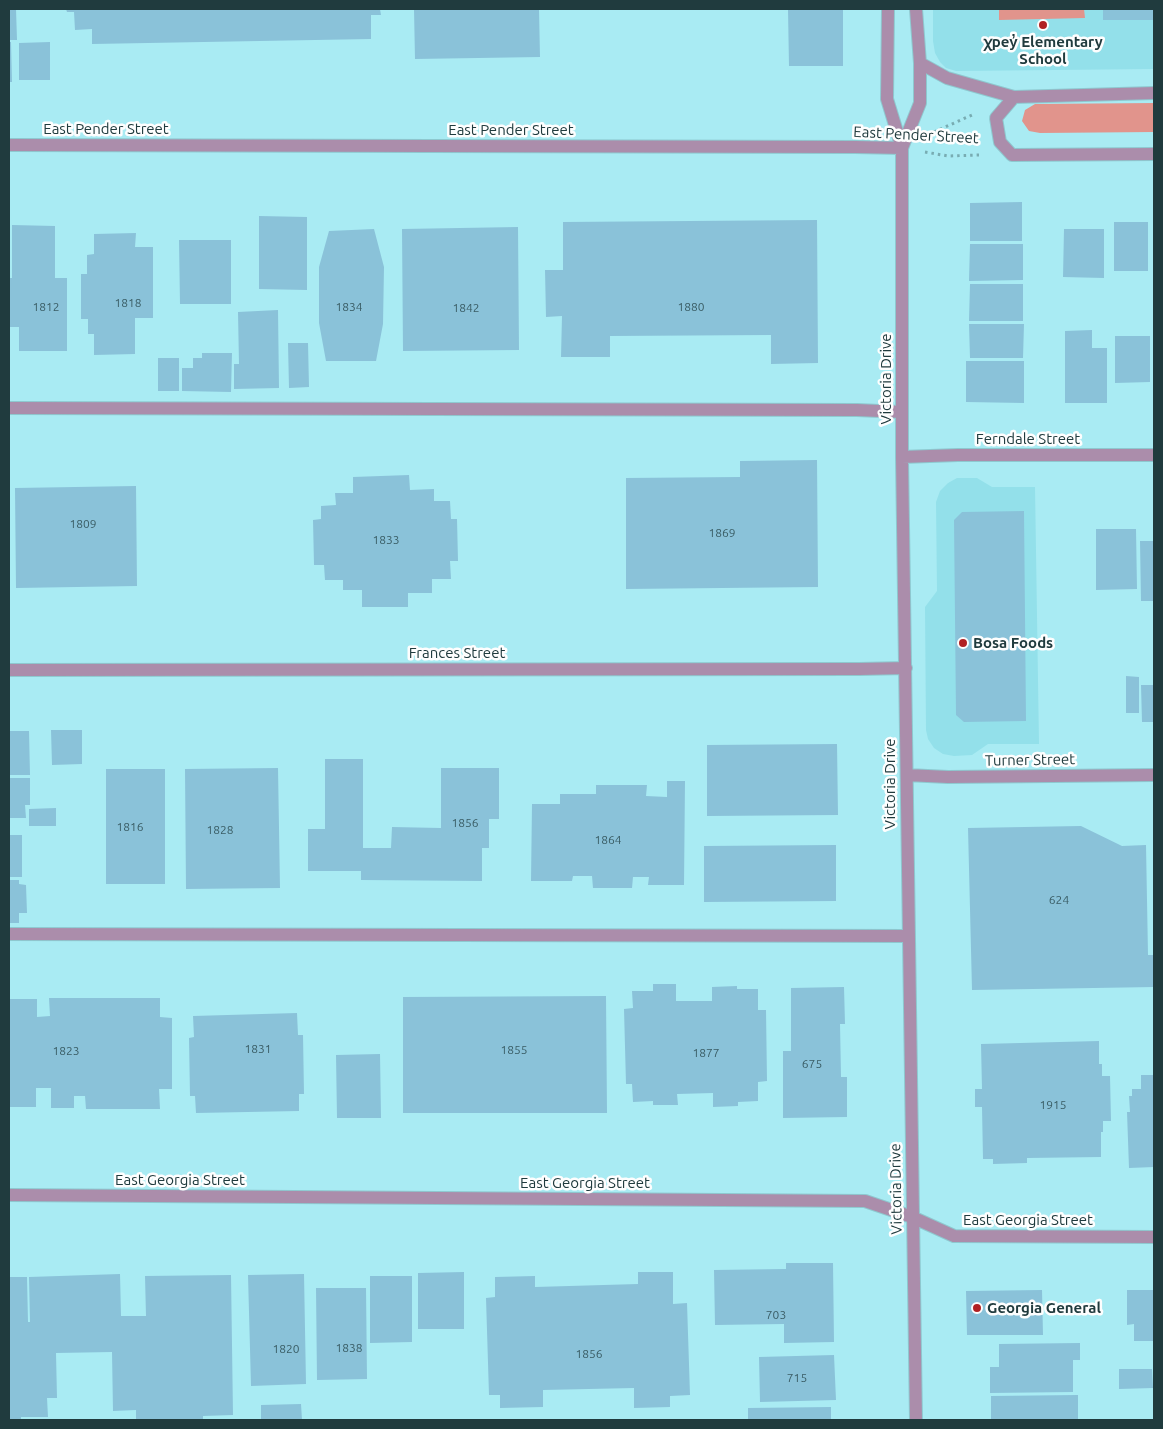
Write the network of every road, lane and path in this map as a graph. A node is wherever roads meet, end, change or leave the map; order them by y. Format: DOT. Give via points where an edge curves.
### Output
graph roads {
  1 [pos="888,9"];
  2 [pos="916,9"];
  3 [pos="920,64"];
  4 [pos="1154,94"];
  5 [pos="1014,96"];
  6 [pos="974,115"];
  7 [pos="9,144"];
  8 [pos="902,148"];
  9 [pos="1154,154"];
  10 [pos="1012,155"];
  11 [pos="9,408"];
  12 [pos="902,412"];
  13 [pos="1154,455"];
  14 [pos="902,457"];
  15 [pos="906,668"];
  16 [pos="9,670"];
  17 [pos="1154,774"];
  18 [pos="906,775"];
  19 [pos="9,934"];
  20 [pos="909,936"];
  21 [pos="9,1195"];
  22 [pos="912,1217"];
  23 [pos="1154,1236"];
  24 [pos="916,1420"];
  1 -- 8 [label="street, Victoria Drive" via="887,99"];
  2 -- 3 [label="street, Victoria Drive"];
  3 -- 5 [label="street" via="947,78"];
  3 -- 8 [label="street, Victoria Drive" via="920,103"];
  4 -- 5 [label="street"];
  5 -- 10 [label="street, East Pender Street" via="996,118 1000,142"];
  6 -- 8 [label="path"];
  7 -- 8 [label="street, East Pender Street"];
  8 -- 10 [label="path, East Pender Street" via="948,156"];
  8 -- 12 [label="street, Victoria Drive"];
  9 -- 10 [label="street"];
  11 -- 12 [label="street"];
  12 -- 14 [label="street, Victoria Drive"];
  13 -- 14 [label="street, Ferndale Street"];
  14 -- 15 [label="street, Victoria Drive"];
  15 -- 16 [label="street, Frances Street"];
  15 -- 18 [label="street, Victoria Drive"];
  17 -- 18 [label="street, Turner Street"];
  18 -- 20 [label="street, Victoria Drive"];
  19 -- 20 [label="street"];
  20 -- 22 [label="street, Victoria Drive"];
  21 -- 22 [label="street, East Georgia Street" via="865,1201"];
  22 -- 23 [label="street, East Georgia Street" via="954,1236"];
  22 -- 24 [label="street, Victoria Drive"];
}
